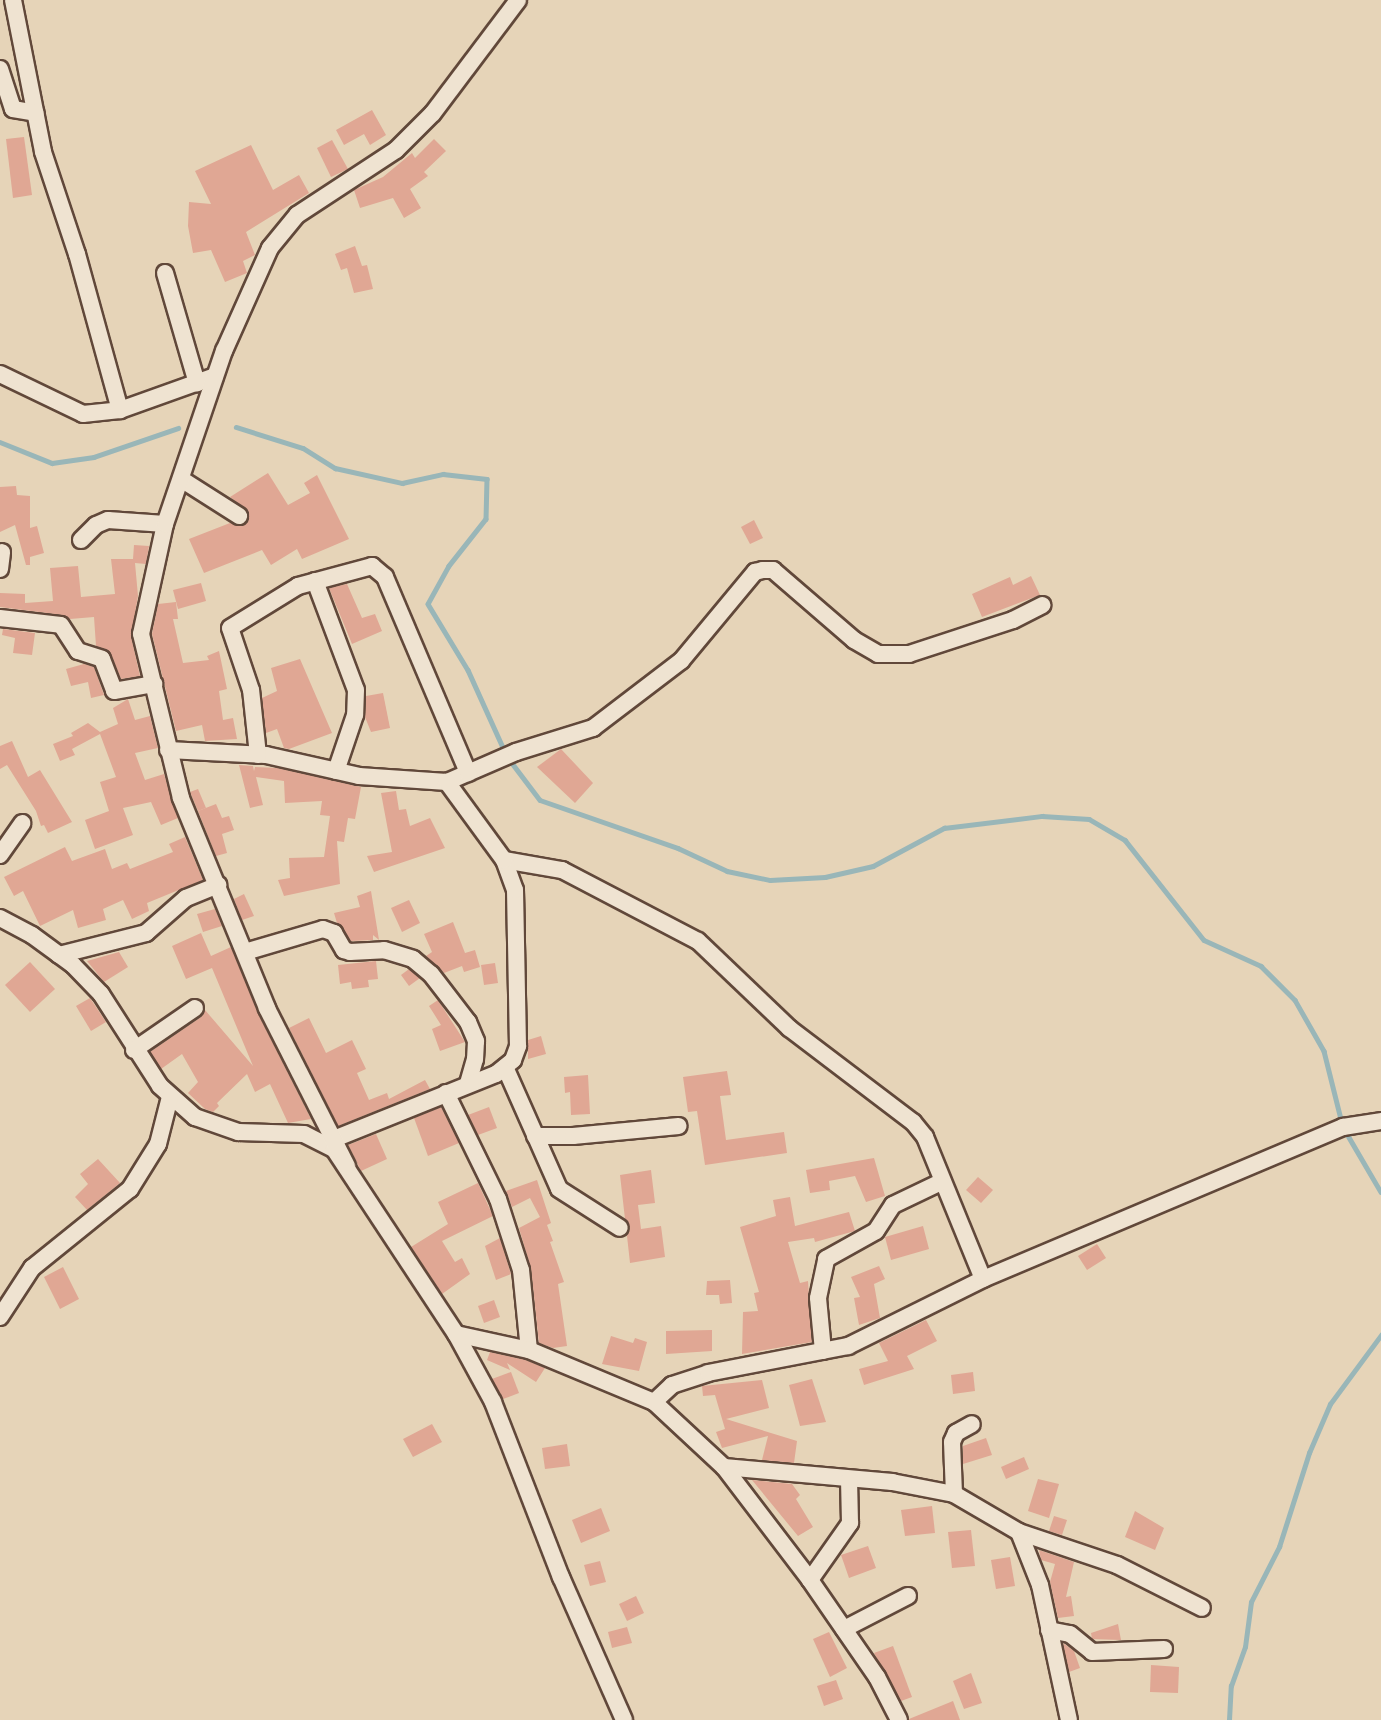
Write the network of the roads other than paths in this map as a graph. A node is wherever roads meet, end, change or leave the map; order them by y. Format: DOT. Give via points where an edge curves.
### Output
graph roads {
  1 [pos="14,0"];
  2 [pos="518,0"];
  3 [pos="0,69"];
  4 [pos="36,113"];
  5 [pos="165,273"];
  6 [pos="0,374"];
  7 [pos="215,376"];
  8 [pos="197,382"];
  9 [pos="120,410"];
  10 [pos="181,479"];
  11 [pos="238,516"];
  12 [pos="165,524"];
  13 [pos="81,540"];
  14 [pos="2,552"];
  15 [pos="0,569"];
  16 [pos="315,581"];
  17 [pos="1042,605"];
  18 [pos="0,618"];
  19 [pos="154,684"];
  20 [pos="168,750"];
  21 [pos="258,755"];
  22 [pos="475,770"];
  23 [pos="336,771"];
  24 [pos="447,782"];
  25 [pos="22,823"];
  26 [pos="0,855"];
  27 [pos="504,860"];
  28 [pos="218,885"];
  29 [pos="0,918"];
  30 [pos="245,952"];
  31 [pos="59,955"];
  32 [pos="195,1008"];
  33 [pos="134,1050"];
  34 [pos="505,1067"];
  35 [pos="468,1084"];
  36 [pos="446,1093"];
  37 [pos="170,1097"];
  38 [pos="1381,1121"];
  39 [pos="1363,1122"];
  40 [pos="679,1126"];
  41 [pos="1381,1135"];
  42 [pos="535,1136"];
  43 [pos="334,1139"];
  44 [pos="347,1166"];
  45 [pos="943,1180"];
  46 [pos="620,1228"];
  47 [pos="983,1279"];
  48 [pos="0,1317"];
  49 [pos="456,1334"];
  50 [pos="529,1350"];
  51 [pos="823,1351"];
  52 [pos="654,1402"];
  53 [pos="972,1424"];
  54 [pos="724,1467"];
  55 [pos="849,1480"];
  56 [pos="954,1494"];
  57 [pos="1019,1532"];
  58 [pos="810,1580"];
  59 [pos="908,1596"];
  60 [pos="1202,1608"];
  61 [pos="844,1629"];
  62 [pos="1049,1630"];
  63 [pos="1164,1649"];
  64 [pos="624,1720"];
  65 [pos="899,1720"];
  66 [pos="1069,1720"];
  1 -- 4 [label="street"];
  2 -- 7 [label="street" via="433,113 396,150 282,229 270,248"];
  3 -- 4 [label="street" via="13,109"];
  4 -- 9 [label="street" via="51,180 77,254"];
  5 -- 8 [label="street"];
  6 -- 9 [label="street" via="67,410 83,414"];
  7 -- 8 [label="street"];
  7 -- 10 [label="street"];
  8 -- 9 [label="street"];
  10 -- 11 [label="street"];
  10 -- 12 [label="street"];
  12 -- 13 [label="street" via="108,520 96,525"];
  12 -- 19 [label="street" via="141,634"];
  14 -- 15 [label="street"];
  16 -- 21 [label="street" via="283,592 230,628 251,690"];
  16 -- 22 [label="street" via="365,566 380,570"];
  16 -- 23 [label="street" via="356,690 355,715"];
  17 -- 22 [label="street" via="1013,620 909,654 878,654 854,640 773,570 755,572 681,661 593,728 516,752"];
  18 -- 19 [label="street" via="61,625 78,651 102,659 114,692"];
  19 -- 20 [label="street"];
  20 -- 21 [label="street"];
  20 -- 28 [label="street" via="181,798"];
  21 -- 23 [label="street"];
  22 -- 24 [label="street"];
  23 -- 24 [label="street"];
  24 -- 27 [label="street"];
  25 -- 26 [label="street"];
  27 -- 34 [label="street" via="515,890 518,1046"];
  27 -- 45 [label="street" via="562,870 706,946 789,1028 913,1122 925,1137"];
  28 -- 30 [label="street"];
  28 -- 31 [label="street" via="186,898 146,933"];
  29 -- 31 [label="street"];
  30 -- 35 [label="street" via="323,929 334,933 344,950 384,950 413,959 431,974 468,1022 476,1041 476,1059"];
  30 -- 43 [label="street" via="267,1008"];
  31 -- 33 [label="street" via="100,994"];
  32 -- 33 [label="street"];
  33 -- 37 [label="street"];
  34 -- 35 [label="street"];
  34 -- 42 [label="street"];
  35 -- 36 [label="street"];
  36 -- 43 [label="street"];
  36 -- 50 [label="street" via="498,1199 521,1270"];
  37 -- 44 [label="street" via="195,1117 238,1132 304,1134 321,1139"];
  37 -- 48 [label="street" via="158,1144 130,1190 32,1268"];
  38 -- 39 [label="street"];
  39 -- 41 [label="street"];
  39 -- 47 [label="street" via="1343,1126"];
  40 -- 42 [label="street"];
  42 -- 46 [label="street" via="559,1189"];
  43 -- 44 [label="street"];
  44 -- 49 [label="street"];
  45 -- 47 [label="street"];
  45 -- 51 [label="street" via="893,1205 876,1231 826,1259 818,1298"];
  47 -- 51 [label="street" via="848,1347"];
  49 -- 50 [label="street"];
  49 -- 64 [label="street" via="493,1402 561,1577"];
  50 -- 52 [label="street"];
  51 -- 52 [label="street" via="708,1373 672,1385"];
  52 -- 54 [label="street"];
  53 -- 56 [label="street" via="956,1433 952,1442"];
  54 -- 55 [label="street"];
  54 -- 58 [label="street"];
  55 -- 56 [label="street" via="892,1482"];
  55 -- 58 [label="street" via="850,1524"];
  56 -- 57 [label="street"];
  57 -- 60 [label="street" via="1117,1566"];
  57 -- 62 [label="street" via="1037,1576"];
  58 -- 61 [label="street"];
  59 -- 61 [label="street"];
  61 -- 65 [label="street" via="877,1677"];
  62 -- 63 [label="street" via="1070,1634 1092,1652"];
  62 -- 66 [label="street"];
}
